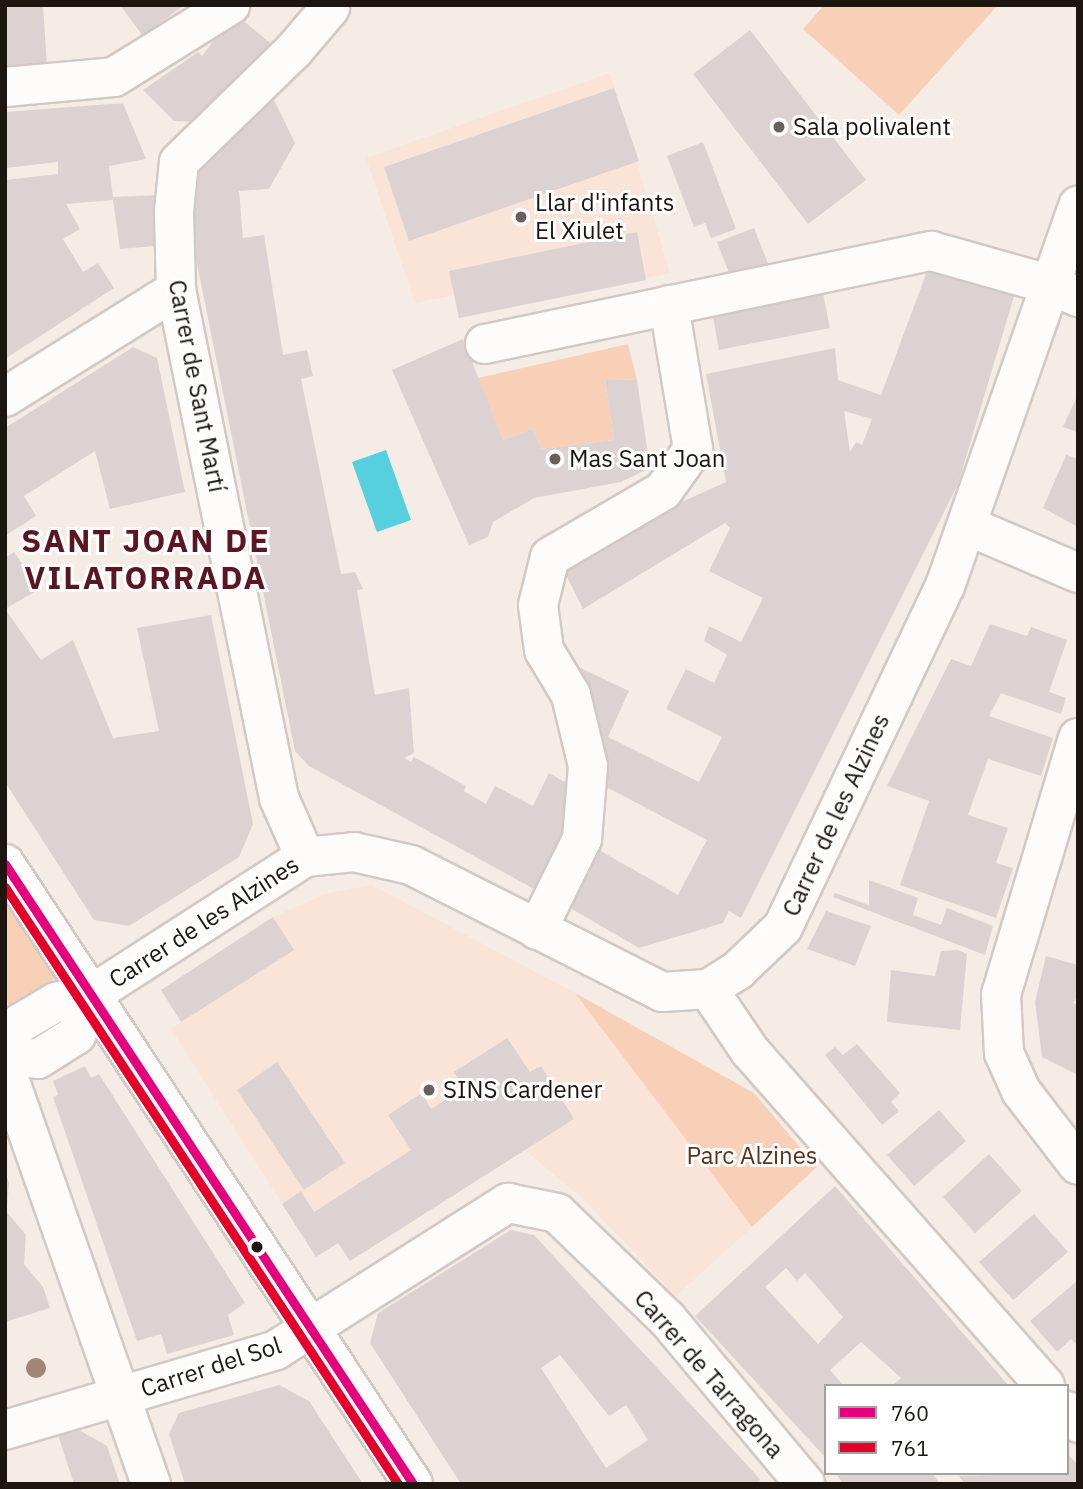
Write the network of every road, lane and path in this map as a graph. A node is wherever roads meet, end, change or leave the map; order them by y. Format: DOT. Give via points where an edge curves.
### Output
graph roads {
  1 [pos="230,5"];
  2 [pos="328,6"];
  3 [pos="5,87"];
  4 [pos="1078,206"];
  5 [pos="176,290"];
  6 [pos="1065,291"];
  7 [pos="669,305"];
  8 [pos="485,344"];
  9 [pos="5,397"];
  10 [pos="968,526"];
  11 [pos="1078,573"];
  12 [pos="1078,738"];
  13 [pos="305,857"];
  14 [pos="5,864"];
  15 [pos="537,930"];
  16 [pos="708,989"];
  17 [pos="94,993"];
  18 [pos="5,1048"];
  19 [pos="5,1056"];
  20 [pos="5,1067"];
  21 [pos="1078,1165"];
  22 [pos="508,1203"];
  23 [pos="313,1327"];
  24 [pos="1043,1384"];
  25 [pos="121,1396"];
  26 [pos="5,1430"];
  27 [pos="151,1484"];
  28 [pos="413,1484"];
  29 [pos="805,1484"];
  1 -- 3 [label="street" via="114,77"];
  2 -- 5 [label="street, Carrer de Sant Martí" via="295,49 179,162 174,211"];
  4 -- 6 [label="street, Carrer de les Alzines"];
  5 -- 9 [label="street"];
  5 -- 13 [label="street, Carrer de Sant Martí" via="279,798"];
  6 -- 7 [label="street" via="931,251"];
  6 -- 10 [label="street, Carrer de les Alzines"];
  7 -- 8 [label="street"];
  7 -- 15 [label="street" via="693,449 663,491 550,557 538,605 544,650 571,695 588,766 582,839"];
  10 -- 11 [label="street"];
  10 -- 16 [label="street, Carrer de les Alzines" via="945,586 783,927 738,970"];
  12 -- 21 [label="street" via="1001,994 1004,1053 1021,1091"];
  13 -- 15 [label="street, Carrer de les Alzines" via="354,852 411,865"];
  13 -- 17 [label="street, Carrer de les Alzines"];
  14 -- 17 [label="street"];
  15 -- 16 [label="street, Carrer de les Alzines" via="662,992"];
  16 -- 24 [label="street" via="750,1051"];
  17 -- 18 [label="street" via="56,1002 18,1026"];
  17 -- 19 [label="street" via="76,1035 38,1059"];
  17 -- 23 [label="street"];
  20 -- 25 [label="street"];
  22 -- 23 [label="street, Carrer del Sol"];
  22 -- 29 [label="street, Carrer de Tarragona" via="557,1213 668,1320"];
  23 -- 25 [label="street, Carrer del Sol" via="276,1350"];
  23 -- 28 [label="street"];
  25 -- 26 [label="street, Carrer del Sol"];
  25 -- 27 [label="street"];
}
